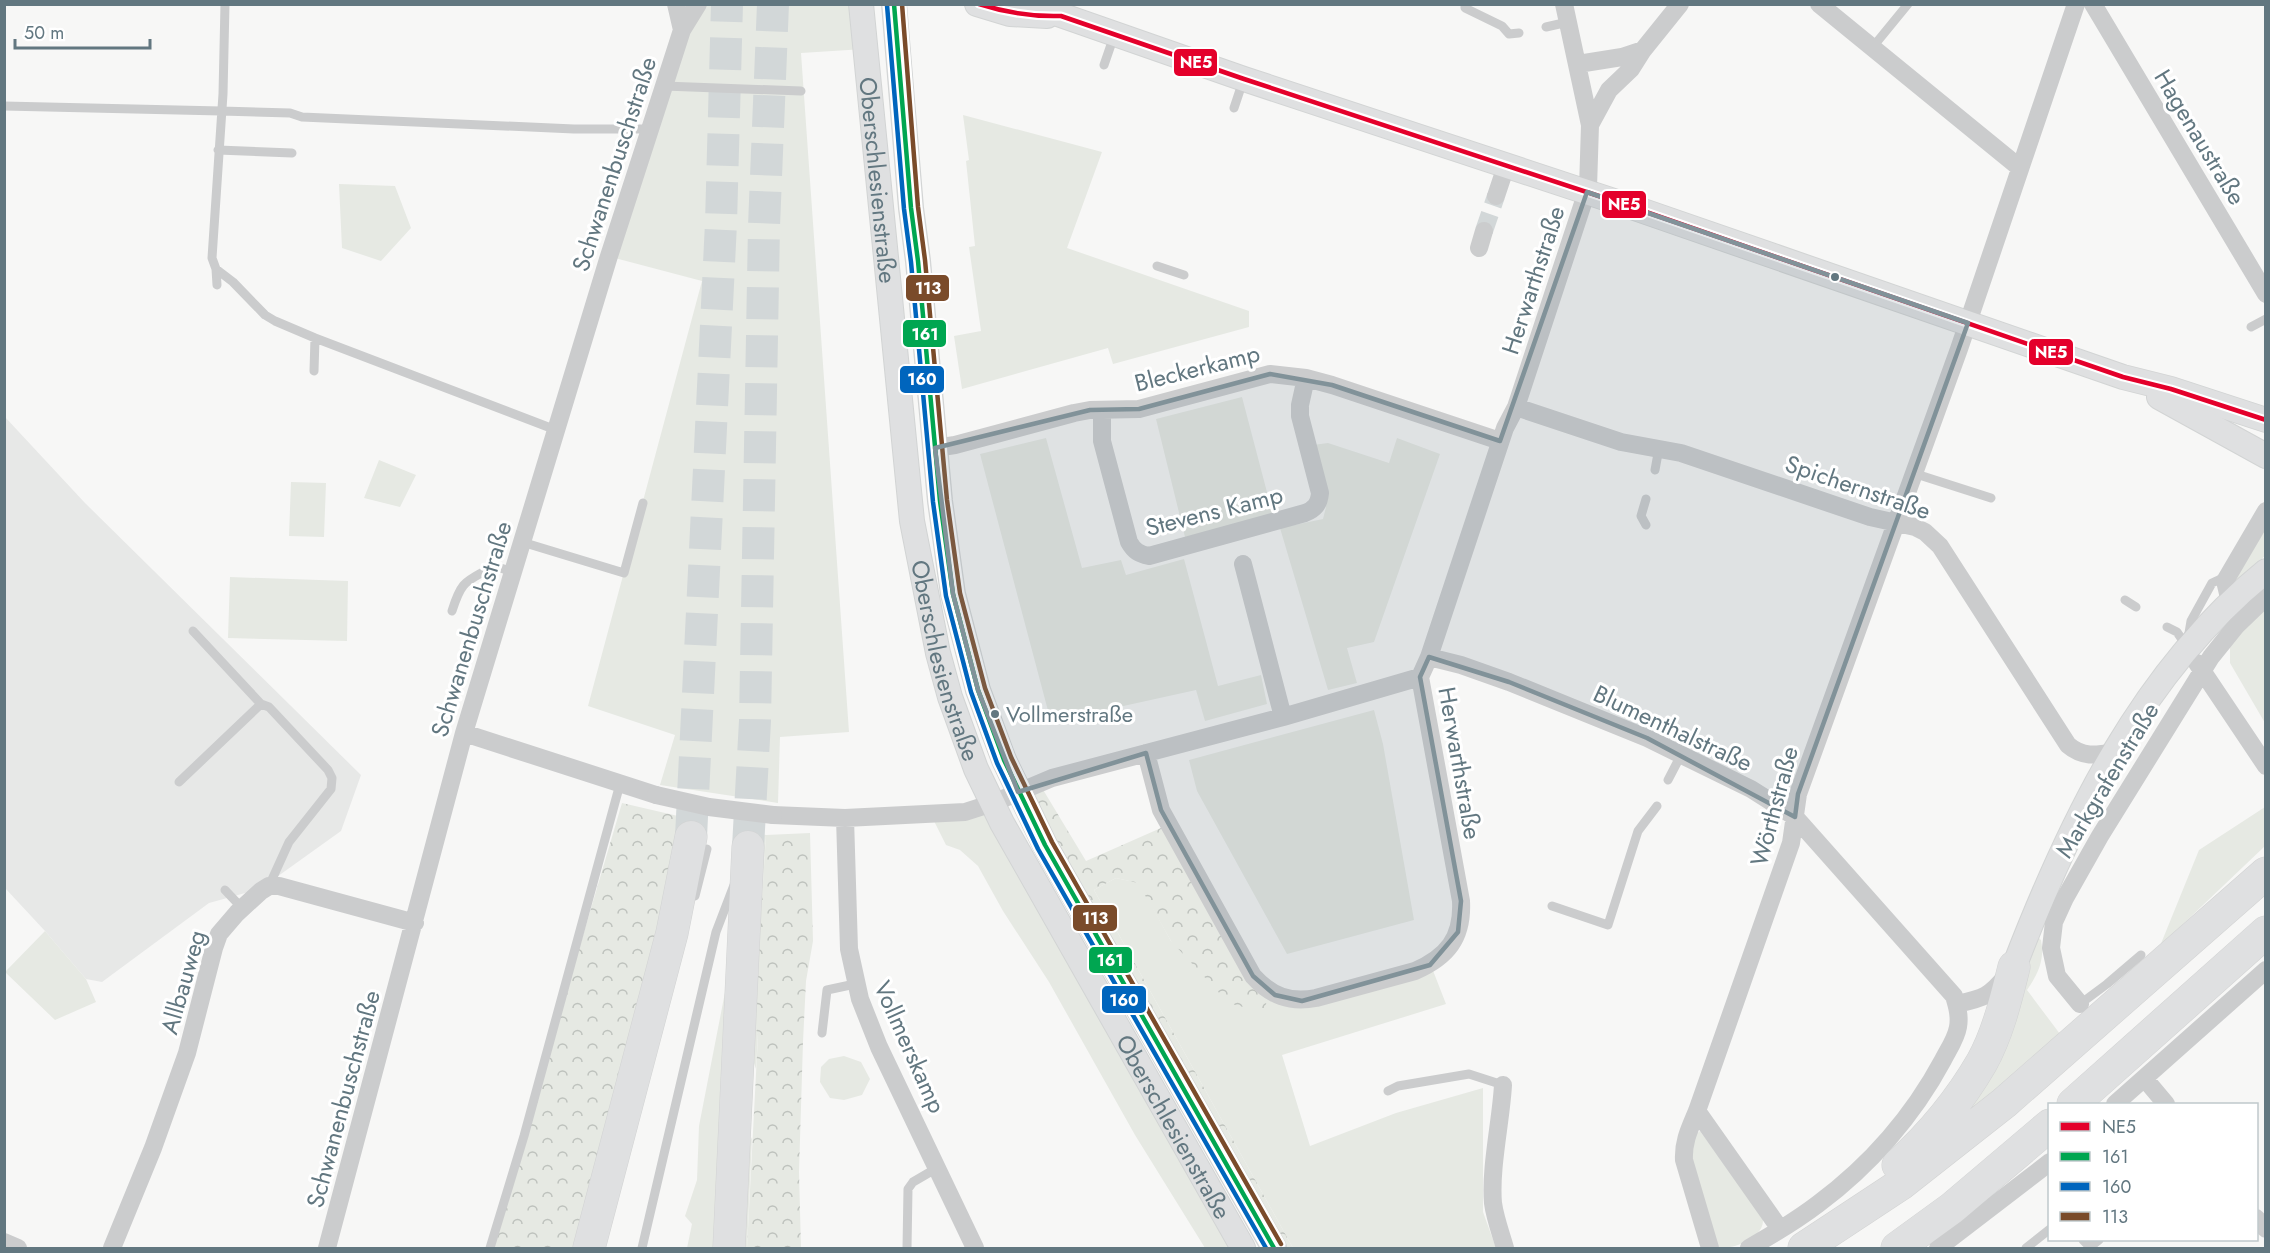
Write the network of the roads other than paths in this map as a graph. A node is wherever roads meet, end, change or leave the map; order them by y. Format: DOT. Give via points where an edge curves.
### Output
graph roads {
  1 [pos="225,4"];
  2 [pos="676,4"];
  3 [pos="698,4"];
  4 [pos="861,4"];
  5 [pos="894,4"];
  6 [pos="977,4"];
  7 [pos="1029,4"];
  8 [pos="1465,4"];
  9 [pos="1680,4"];
  10 [pos="1819,4"];
  11 [pos="1908,4"];
  12 [pos="2076,4"];
  13 [pos="2093,4"];
  14 [pos="1056,10"];
  15 [pos="1566,14"];
  16 [pos="1546,27"];
  17 [pos="682,30"];
  18 [pos="1519,33"];
  19 [pos="1114,34"];
  20 [pos="1872,48"];
  21 [pos="1643,50"];
  22 [pos="1578,64"];
  23 [pos="1104,65"];
  24 [pos="1244,79"];
  25 [pos="664,86"];
  26 [pos="801,91"];
  27 [pos="4,106"];
  28 [pos="1234,108"];
  29 [pos="221,111"];
  30 [pos="1590,125"];
  31 [pos="651,129"];
  32 [pos="218,150"];
  33 [pos="292,153"];
  34 [pos="1506,166"];
  35 [pos="2020,168"];
  36 [pos="1587,192"];
  37 [pos="1496,196"];
  38 [pos="1157,266"];
  39 [pos="216,269"];
  40 [pos="1184,275"];
  41 [pos="217,285"];
  42 [pos="2265,294"];
  43 [pos="2265,319"];
  44 [pos="1968,323"];
  45 [pos="2251,327"];
  46 [pos="315,338"];
  47 [pos="314,371"];
  48 [pos="2123,377"];
  49 [pos="1306,378"];
  50 [pos="1516,407"];
  51 [pos="1102,410"];
  52 [pos="2265,420"];
  53 [pos="556,430"];
  54 [pos="1500,441"];
  55 [pos="935,448"];
  56 [pos="1659,448"];
  57 [pos="2265,456"];
  58 [pos="1655,470"];
  59 [pos="1913,473"];
  60 [pos="1991,498"];
  61 [pos="1646,500"];
  62 [pos="644,503"];
  63 [pos="2265,511"];
  64 [pos="1896,523"];
  65 [pos="1646,525"];
  66 [pos="522,542"];
  67 [pos="1243,564"];
  68 [pos="2265,571"];
  69 [pos="513,572"];
  70 [pos="2227,576"];
  71 [pos="2265,597"];
  72 [pos="2125,600"];
  73 [pos="2230,602"];
  74 [pos="2136,607"];
  75 [pos="452,611"];
  76 [pos="2167,627"];
  77 [pos="193,632"];
  78 [pos="2187,647"];
  79 [pos="1428,657"];
  80 [pos="2202,671"];
  81 [pos="1420,677"];
  82 [pos="261,704"];
  83 [pos="1283,717"];
  84 [pos="464,733"];
  85 [pos="2116,752"];
  86 [pos="1146,753"];
  87 [pos="1680,755"];
  88 [pos="2265,766"];
  89 [pos="1668,780"];
  90 [pos="179,782"];
  91 [pos="620,784"];
  92 [pos="1018,792"];
  93 [pos="993,803"];
  94 [pos="1657,806"];
  95 [pos="1795,817"];
  96 [pos="844,818"];
  97 [pos="699,843"];
  98 [pos="748,847"];
  99 [pos="2265,873"];
  100 [pos="269,886"];
  101 [pos="225,890"];
  102 [pos="692,906"];
  103 [pos="1552,906"];
  104 [pos="240,911"];
  105 [pos="415,923"];
  106 [pos="2265,932"];
  107 [pos="2140,955"];
  108 [pos="2014,966"];
  109 [pos="2265,970"];
  110 [pos="855,984"];
  111 [pos="1956,1004"];
  112 [pos="2080,1004"];
  113 [pos="822,1034"];
  114 [pos="2145,1079"];
  115 [pos="1503,1085"];
  116 [pos="1388,1091"];
  117 [pos="2074,1103"];
  118 [pos="2116,1103"];
  119 [pos="2165,1103"];
  120 [pos="1697,1111"];
  121 [pos="2048,1126"];
  122 [pos="2048,1163"];
  123 [pos="937,1168"];
  124 [pos="1780,1229"];
  125 [pos="2048,1230"];
  126 [pos="2085,1241"];
  127 [pos="2096,1241"];
  128 [pos="4,1242"];
  129 [pos="1944,1246"];
  130 [pos="1807,1247"];
  131 [pos="18,1248"];
  132 [pos="112,1248"];
  133 [pos="327,1248"];
  134 [pos="490,1248"];
  135 [pos="589,1248"];
  136 [pos="642,1248"];
  137 [pos="729,1248"];
  138 [pos="907,1248"];
  139 [pos="975,1248"];
  140 [pos="1243,1248"];
  141 [pos="1274,1248"];
  142 [pos="1505,1248"];
  143 [pos="1710,1248"];
  144 [pos="1749,1248"];
  145 [pos="1897,1248"];
  146 [pos="2026,1248"];
  1 -- 29 [label="lane"];
  2 -- 17 [label="street"];
  3 -- 17 [label="street, Schwanenbuschstraße"];
  4 -- 93 [label="main road, Oberschlesienstraße" via="912,521 947,686 964,738"];
  5 -- 55 [label="main road, Oberschlesienstraße"];
  6 -- 14 [label="main road" via="1036,17"];
  7 -- 14 [label="main road"];
  8 -- 18 [label="lane" via="1465,8 1502,26 1509,34"];
  9 -- 21 [label="street"];
  10 -- 20 [label="street"];
  11 -- 20 [label="lane"];
  12 -- 35 [label="street, Wörthstraße"];
  13 -- 42 [label="street, Hagenaustraße"];
  14 -- 19 [label="main road"];
  15 -- 16 [label="lane"];
  15 -- 22 [label="street, Herwarthstraße"];
  17 -- 25 [label="street, Schwanenbuschstraße"];
  19 -- 23 [label="lane"];
  19 -- 24 [label="main road"];
  20 -- 35 [label="street"];
  21 -- 22 [label="street"];
  21 -- 30 [label="street" via="1631,69 1609,90"];
  22 -- 30 [label="street, Herwarthstraße"];
  24 -- 28 [label="lane"];
  24 -- 34 [label="main road"];
  25 -- 26 [label="lane"];
  25 -- 31 [label="street, Schwanenbuschstraße"];
  27 -- 29 [label="lane"];
  29 -- 31 [label="lane" via="574,129"];
  29 -- 32 [label="lane"];
  30 -- 36 [label="street, Herwarthstraße"];
  31 -- 53 [label="street, Schwanenbuschstraße"];
  32 -- 33 [label="lane"];
  32 -- 39 [label="lane" via="212,258"];
  34 -- 36 [label="main road"];
  34 -- 37 [label="street"];
  35 -- 44 [label="street, Wörthstraße"];
  36 -- 44 [label="main road"];
  36 -- 50 [label="street, Herwarthstraße"];
  38 -- 40 [label="lane"];
  39 -- 41 [label="lane"];
  39 -- 46 [label="lane" via="265,315"];
  43 -- 45 [label="lane"];
  44 -- 48 [label="main road"];
  44 -- 59 [label="street, Wörthstraße"];
  46 -- 47 [label="lane"];
  46 -- 53 [label="lane"];
  48 -- 52 [label="main road"];
  48 -- 57 [label="main road"];
  49 -- 51 [label="street, Bleckerkamp" via="1270,374 1139,409"];
  49 -- 51 [label="street, Stevens Kamp" via="1300,416 1320,494 1314,509 1149,555 1133,550 1129,542 1102,441"];
  49 -- 54 [label="street, Bleckerkamp"];
  50 -- 54 [label="street, Herwarthstraße"];
  50 -- 56 [label="street, Spichernstraße" via="1621,442"];
  51 -- 55 [label="street, Bleckerkamp"];
  53 -- 66 [label="street, Schwanenbuschstraße"];
  54 -- 79 [label="street, Herwarthstraße"];
  55 -- 92 [label="main road, Oberschlesienstraße" via="953,594 965,644"];
  56 -- 58 [label="lane"];
  56 -- 64 [label="street, Spichernstraße"];
  59 -- 60 [label="lane"];
  59 -- 64 [label="street, Wörthstraße"];
  61 -- 65 [label="lane" via="1641,516"];
  62 -- 66 [label="lane" via="624,573"];
  63 -- 70 [label="street"];
  64 -- 85 [label="street, Spichernstraße" via="1925,532 1940,546 2068,745 2077,753 2091,756"];
  64 -- 95 [label="street, Wörthstraße" via="1798,794"];
  66 -- 69 [label="street, Schwanenbuschstraße"];
  67 -- 83 [label="street"];
  68 -- 73 [label="main road"];
  69 -- 75 [label="lane" via="494,566 468,580 457,593"];
  69 -- 84 [label="street, Schwanenbuschstraße"];
  70 -- 73 [label="street"];
  70 -- 78 [label="lane" via="2212,583 2191,621"];
  71 -- 80 [label="street, Markgrafenstraße" via="2236,626"];
  72 -- 74 [label="lane"];
  73 -- 78 [label="main road"];
  76 -- 78 [label="lane" via="2177,632"];
  77 -- 82 [label="lane"];
  78 -- 80 [label="street"];
  78 -- 85 [label="main road" via="2156,687"];
  79 -- 81 [label="street, Herwarthstraße"];
  79 -- 87 [label="street, Blumenthalstraße" via="1509,682"];
  80 -- 88 [label="street"];
  80 -- 112 [label="street, Markgrafenstraße" via="2100,836 2054,922 2053,965"];
  81 -- 83 [label="street"];
  81 -- 86 [label="street, Herwarthstraße" via="1462,918 1458,933 1443,955 1430,965 1393,977 1302,1001 1275,995 1262,987 1234,944 1161,810"];
  82 -- 90 [label="lane"];
  82 -- 100 [label="lane" via="269,707 332,778 331,789 289,842"];
  83 -- 86 [label="street"];
  84 -- 91 [label="street"];
  84 -- 105 [label="street, Schwanenbuschstraße"];
  85 -- 108 [label="main road" via="2077,821"];
  86 -- 92 [label="street" via="1038,782"];
  87 -- 89 [label="lane"];
  87 -- 95 [label="street, Blumenthalstraße" via="1751,789"];
  91 -- 96 [label="street, bridge" via="709,807"];
  91 -- 134 [label="lane"];
  92 -- 93 [label="street"];
  92 -- 141 [label="main road, Oberschlesienstraße"];
  93 -- 96 [label="street" via="956,813"];
  93 -- 140 [label="main road, Oberschlesienstraße" via="1042,898"];
  94 -- 103 [label="lane" via="1638,831 1608,925"];
  95 -- 111 [label="street, Blumenthalstraße" via="1954,996"];
  95 -- 120 [label="street, Wörthstraße" via="1791,843"];
  96 -- 110 [label="street, Vollmerskamp" via="849,949"];
  97 -- 102 [label="lane"];
  97 -- 135 [label="highway"];
  98 -- 136 [label="lane" via="716,932"];
  98 -- 137 [label="highway"];
  99 -- 130 [label="highway" via="2004,1103 1901,1184"];
  100 -- 104 [label="street, Allbauweg"];
  100 -- 105 [label="street"];
  101 -- 104 [label="lane"];
  104 -- 132 [label="street, Allbauweg" via="219,934 171,1100"];
  105 -- 133 [label="street, Schwanenbuschstraße"];
  106 -- 117 [label="highway"];
  107 -- 112 [label="lane"];
  108 -- 111 [label="street" via="1993,992"];
  108 -- 130 [label="highway" via="2000,1021 1982,1062 1956,1101 1917,1147"];
  109 -- 114 [label="street"];
  110 -- 113 [label="lane" via="827,990"];
  110 -- 123 [label="street, Vollmerskamp" via="879,1047"];
  111 -- 124 [label="street" via="1958,1027 1953,1040 1931,1083 1892,1135 1856,1173"];
  114 -- 118 [label="street"];
  114 -- 119 [label="street"];
  115 -- 116 [label="lane" via="1469,1074"];
  115 -- 142 [label="street" via="1493,1179 1494,1203"];
  120 -- 124 [label="street"];
  120 -- 143 [label="street, Wörthstraße" via="1684,1147 1684,1160"];
  121 -- 145 [label="highway" via="1952,1208"];
  122 -- 129 [label="street"];
  123 -- 138 [label="lane" via="908,1189"];
  123 -- 139 [label="street, Vollmerskamp"];
  124 -- 144 [label="street"];
  125 -- 146 [label="lane"];
  126 -- 127 [label="lane" via="2090,1247"];
  128 -- 131 [label="street"];
}
